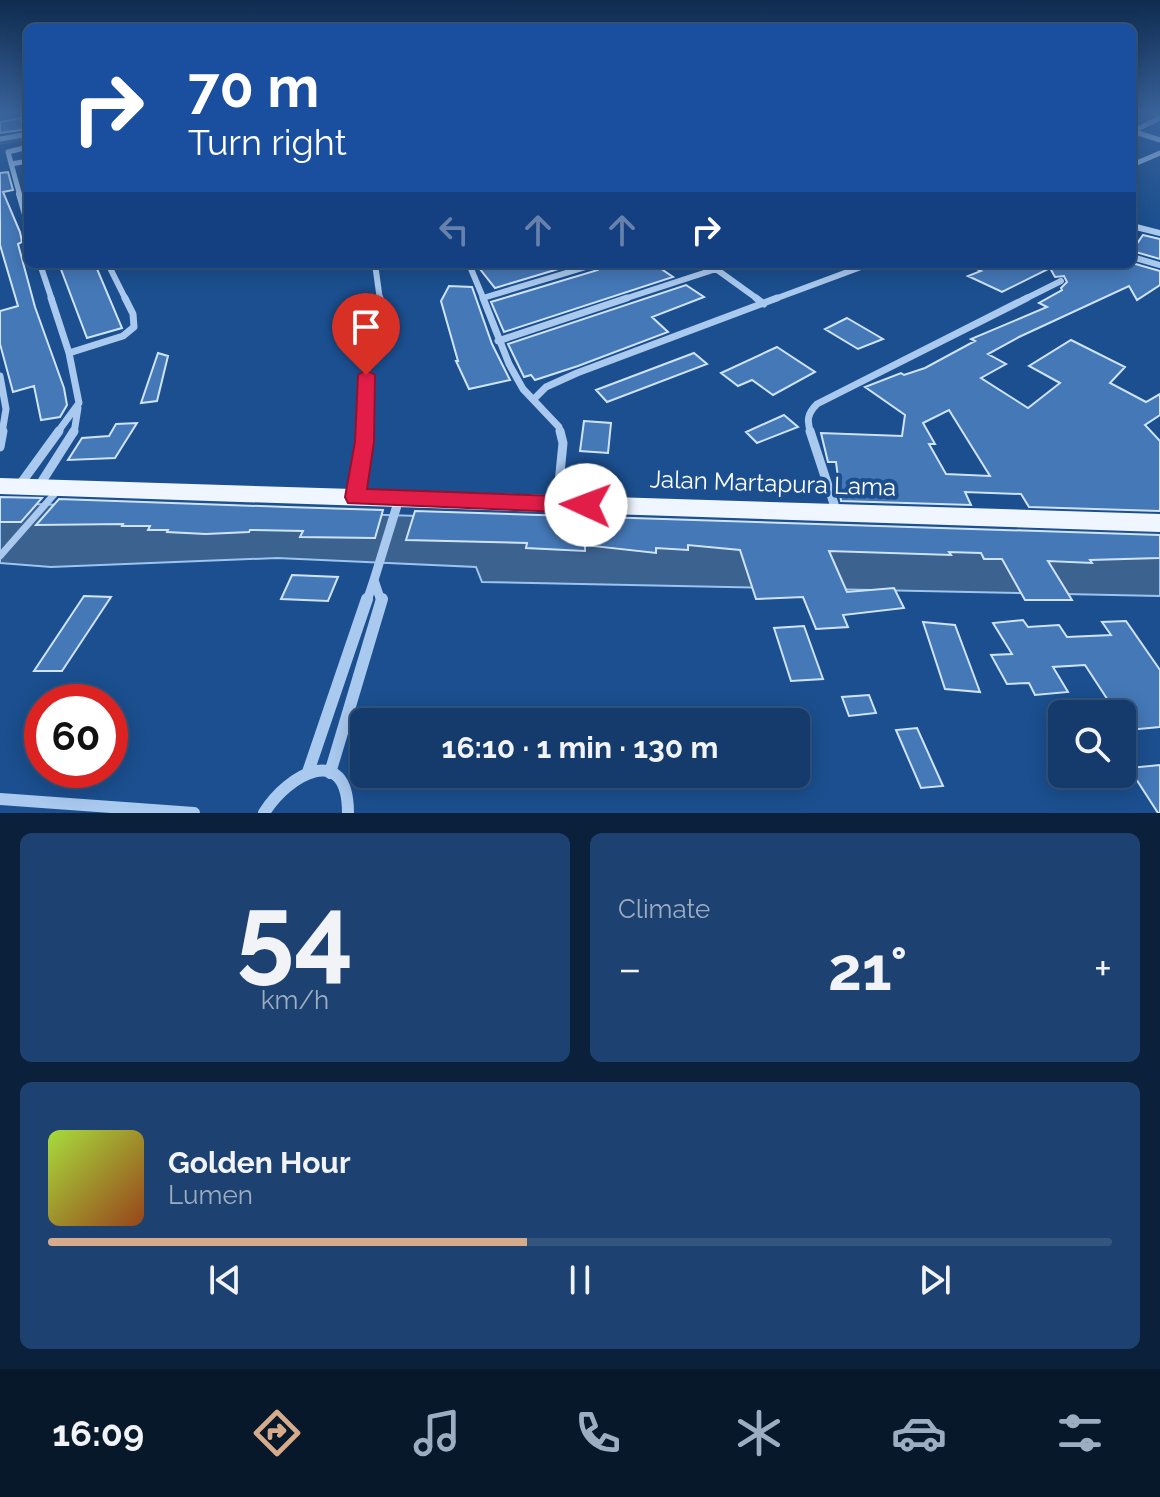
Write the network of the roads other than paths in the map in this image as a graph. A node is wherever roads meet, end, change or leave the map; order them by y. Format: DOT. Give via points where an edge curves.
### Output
graph roads {
  1 [pos="16,150"];
  2 [pos="1160,153"];
  3 [pos="24,162"];
  4 [pos="1136,163"];
  5 [pos="11,164"];
  6 [pos="24,176"];
  7 [pos="15,178"];
  8 [pos="24,190"];
  9 [pos="19,191"];
  10 [pos="24,210"];
  11 [pos="1136,227"];
  12 [pos="1160,233"];
  13 [pos="1136,258"];
  14 [pos="1160,265"];
  15 [pos="41,268"];
  16 [pos="110,268"];
  17 [pos="376,268"];
  18 [pos="471,268"];
  19 [pos="583,268"];
  20 [pos="858,268"];
  21 [pos="1061,281"];
  22 [pos="483,298"];
  23 [pos="764,304"];
  24 [pos="498,341"];
  25 [pos="69,353"];
  26 [pos="0,376"];
  27 [pos="534,399"];
  28 [pos="79,403"];
  29 [pos="0,447"];
  30 [pos="33,489"];
  31 [pos="355,497"];
  32 [pos="557,504"];
  33 [pos="397,506"];
  34 [pos="837,513"];
  35 [pos="1160,523"];
  36 [pos="0,556"];
  37 [pos="374,578"];
  38 [pos="308,772"];
  39 [pos="330,773"];
  40 [pos="0,799"];
  41 [pos="194,813"];
  42 [pos="264,813"];
  43 [pos="348,813"];
  1 -- 5 [label="street" via="8,152"];
  2 -- 4 [label="street"];
  3 -- 5 [label="street"];
  5 -- 7 [label="street"];
  6 -- 7 [label="street"];
  7 -- 9 [label="street"];
  8 -- 9 [label="street"];
  9 -- 10 [label="street"];
  11 -- 12 [label="street"];
  13 -- 14 [label="street"];
  15 -- 25 [label="street"];
  16 -- 25 [label="street" via="134,327 123,336"];
  17 -- 31 [label="street" via="382,312 368,326 365,442"];
  18 -- 22 [label="street"];
  19 -- 22 [label="street"];
  20 -- 23 [label="street"];
  21 -- 34 [label="street" via="810,411 807,422"];
  22 -- 24 [label="street"];
  23 -- 24 [label="street" via="716,269"];
  23 -- 27 [label="street" via="577,373 546,387"];
  24 -- 27 [label="street" via="523,389"];
  25 -- 28 [label="street"];
  26 -- 29 [label="street" via="6,409"];
  27 -- 32 [label="street" via="559,427 563,443"];
  28 -- 30 [label="street"];
  28 -- 30 [label="street" via="74,433"];
  30 -- 31 [label="main road, Jalan Martapura Lama"];
  30 -- 36 [label="lane"];
  31 -- 33 [label="main road, Jalan Martapura Lama"];
  32 -- 33 [label="main road, Jalan Martapura Lama"];
  32 -- 34 [label="main road, Jalan Martapura Lama"];
  33 -- 37 [label="street"];
  34 -- 35 [label="main road, Jalan Martapura Lama"];
  37 -- 38 [label="street"];
  37 -- 39 [label="street" via="382,599"];
  38 -- 39 [label="street"];
  38 -- 42 [label="street" via="284,784"];
  39 -- 43 [label="street" via="345,783"];
  40 -- 41 [label="street"];
}
